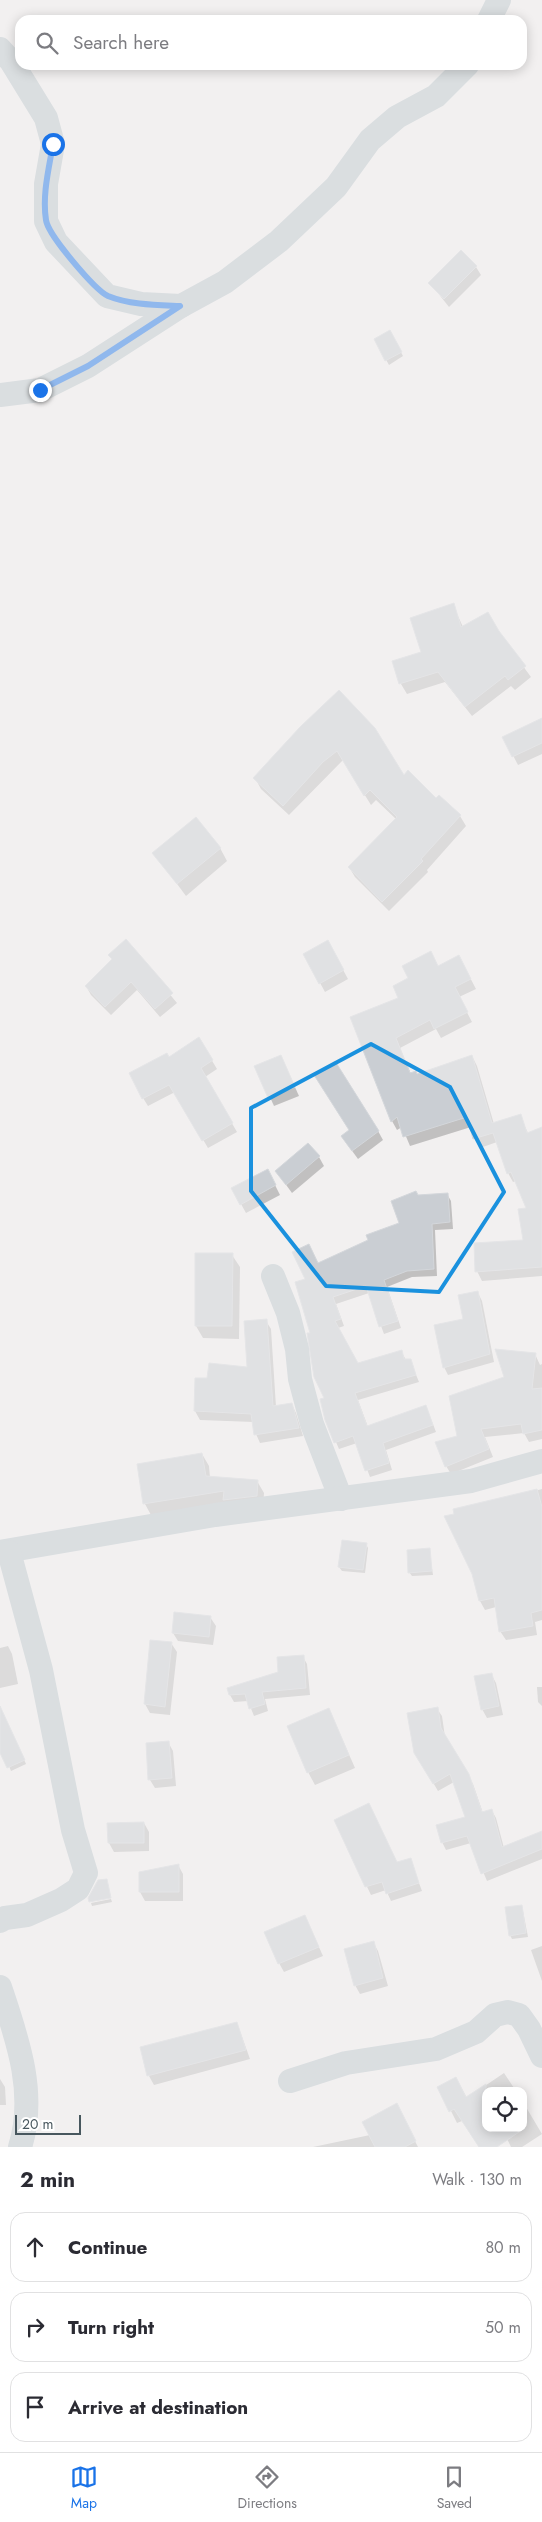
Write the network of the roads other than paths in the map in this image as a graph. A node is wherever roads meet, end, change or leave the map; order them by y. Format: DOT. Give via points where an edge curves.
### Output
graph roads {
  1 [pos="499,0"];
  2 [pos="492,15"];
  3 [pos="0,49"];
  4 [pos="15,68"];
  5 [pos="17,70"];
  6 [pos="462,70"];
  7 [pos="180,306"];
  8 [pos="0,395"];
  9 [pos="273,1276"];
  10 [pos="542,1460"];
  11 [pos="341,1500"];
  12 [pos="4,1552"];
  13 [pos="0,1921"];
  14 [pos="0,1987"];
  15 [pos="542,2056"];
  16 [pos="290,2081"];
  17 [pos="20,2147"];
  1 -- 2 [label="street"];
  3 -- 4 [label="street"];
  5 -- 7 [label="street" via="46,118 51,135 53,144 46,184 46,221 56,242 107,296 141,304"];
  6 -- 7 [label="street" via="436,96 397,117 370,140 336,187 279,241 224,282"];
  7 -- 8 [label="street" via="88,366 40,390"];
  9 -- 11 [label="street" via="288,1313 312,1424"];
  10 -- 11 [label="street" via="471,1481"];
  11 -- 12 [label="street" via="215,1515"];
  12 -- 13 [label="street" via="41,1670 73,1830 86,1873 78,1889 62,1900 27,1916"];
  14 -- 17 [label="street" via="21,2055 28,2094 25,2133"];
  15 -- 16 [label="street" via="519,2015 508,2012 495,2015 468,2037 436,2049 346,2063"];
}
